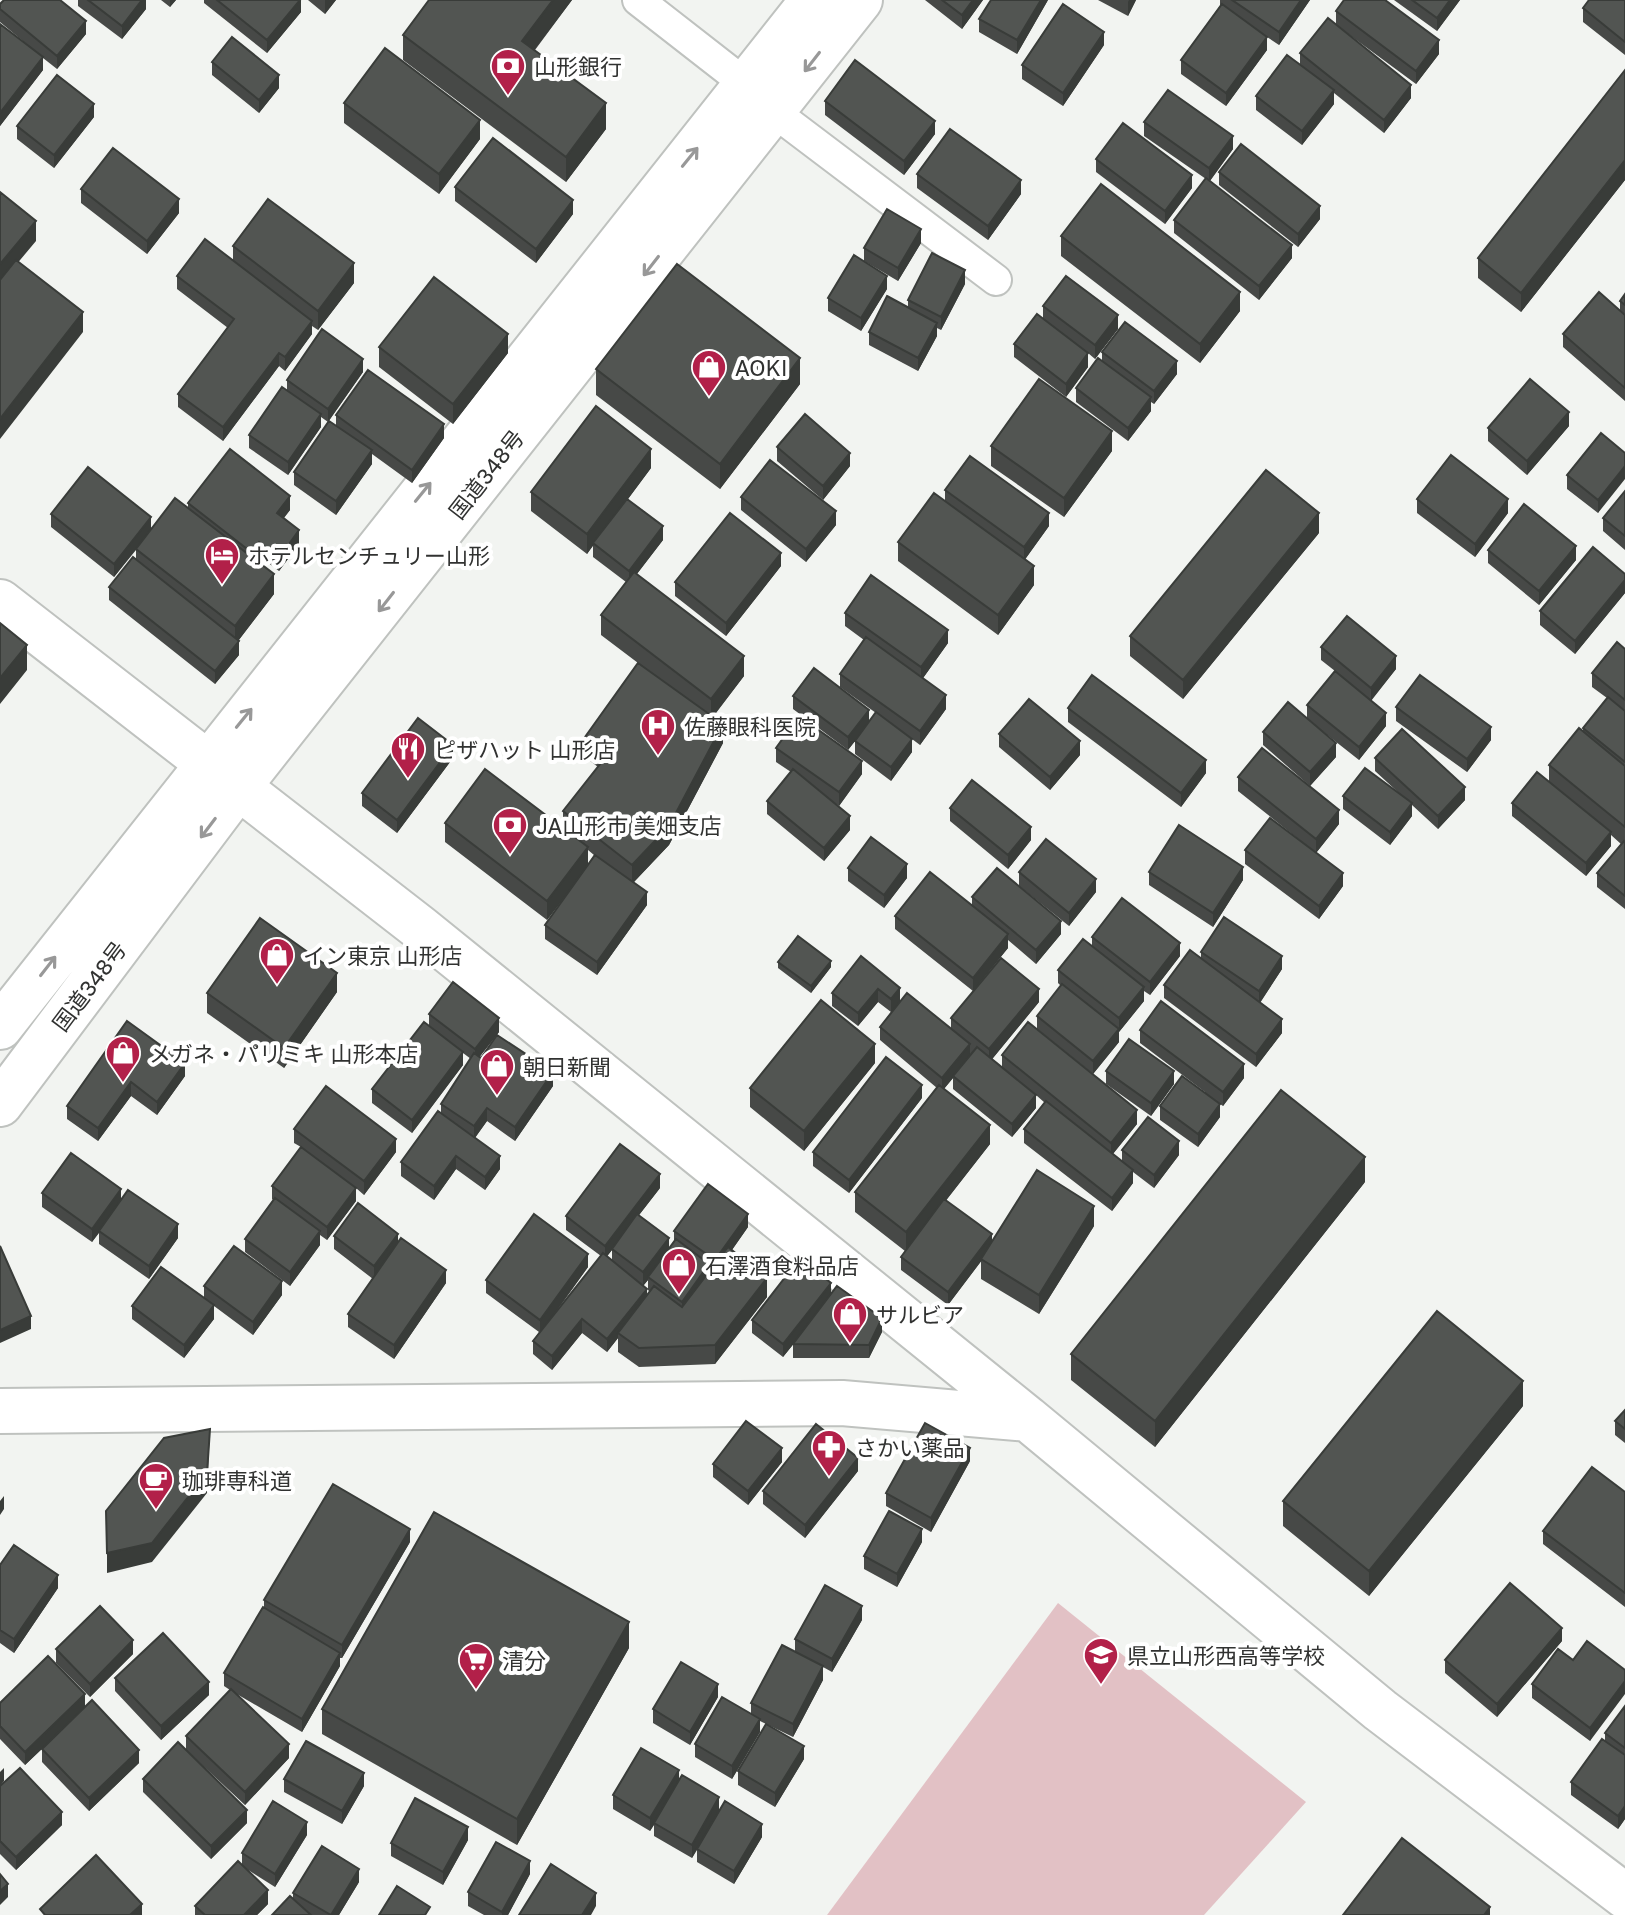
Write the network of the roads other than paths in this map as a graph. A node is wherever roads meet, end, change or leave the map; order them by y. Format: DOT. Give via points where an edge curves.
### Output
graph roads {
  1 [pos="638,0"];
  2 [pos="813,0"];
  3 [pos="860,0"];
  4 [pos="760,98"];
  5 [pos="996,280"];
  6 [pos="0,602"];
  7 [pos="223,775"];
  8 [pos="0,1027"];
  9 [pos="0,1104"];
  10 [pos="0,1411"];
  11 [pos="1028,1419"];
  12 [pos="1625,1896"];
  1 -- 4 [label="street"];
  2 -- 4 [label="main road, 国道348号"];
  3 -- 4 [label="main road, 国道348号, one-way"];
  4 -- 5 [label="street"];
  4 -- 7 [label="main road, 国道348号"];
  6 -- 7 [label="main road"];
  8 -- 7 [label="main road, 国道348号, one-way"];
  7 -- 9 [label="main road, 国道348号, one-way"];
  7 -- 11 [label="main road"];
  10 -- 11 [label="main road" via="842,1403"];
  11 -- 12 [label="main road" via="1380,1710"];
}
